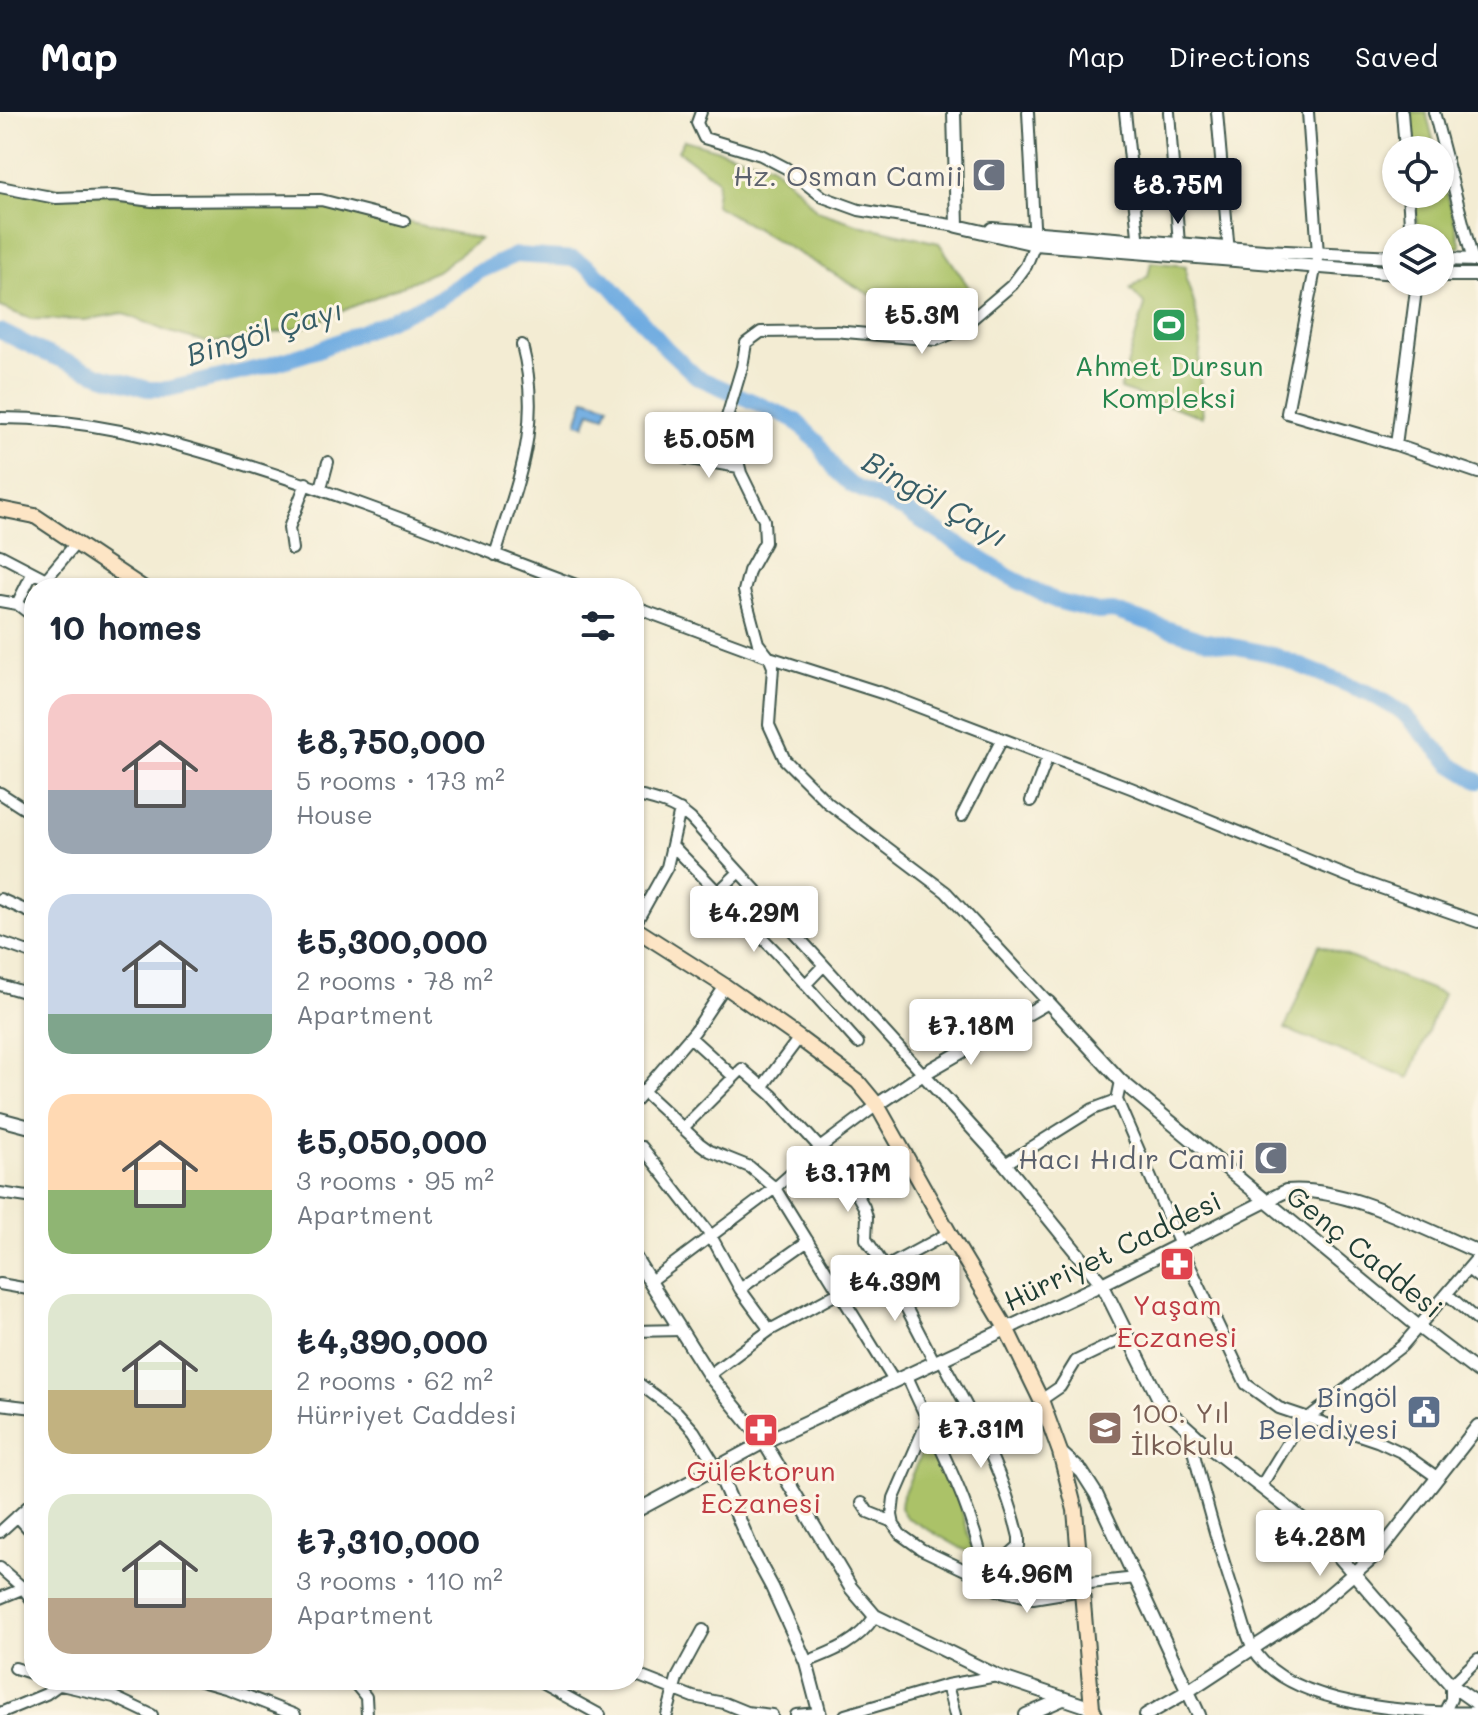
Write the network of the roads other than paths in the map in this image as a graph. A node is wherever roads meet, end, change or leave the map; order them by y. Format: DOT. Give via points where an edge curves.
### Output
graph roads {
  1 [pos="701,112"];
  2 [pos="954,112"];
  3 [pos="1028,112"];
  4 [pos="1125,112"];
  5 [pos="1169,112"];
  6 [pos="1217,112"];
  7 [pos="1308,112"];
  8 [pos="1402,112"];
  9 [pos="1434,112"];
  10 [pos="1404,136"];
  11 [pos="0,187"];
  12 [pos="404,221"];
  13 [pos="957,226"];
  14 [pos="1035,238"];
  15 [pos="1137,240"];
  16 [pos="1179,244"];
  17 [pos="1142,254"];
  18 [pos="1229,254"];
  19 [pos="1382,258"];
  20 [pos="1454,259"];
  21 [pos="1317,260"];
  22 [pos="1475,260"];
  23 [pos="1382,271"];
  24 [pos="1454,275"];
  25 [pos="1478,275"];
  26 [pos="1415,296"];
  27 [pos="522,345"];
  28 [pos="0,418"];
  29 [pos="1396,445"];
  30 [pos="684,458"];
  31 [pos="328,462"];
  32 [pos="739,467"];
  33 [pos="1478,473"];
  34 [pos="306,483"];
  35 [pos="321,488"];
  36 [pos="0,509"];
  37 [pos="77,542"];
  38 [pos="292,549"];
  39 [pos="0,555"];
  40 [pos="495,555"];
  41 [pos="32,574"];
  42 [pos="30,578"];
  43 [pos="43,578"];
  44 [pos="47,578"];
  45 [pos="129,578"];
  46 [pos="557,578"];
  47 [pos="24,590"];
  48 [pos="0,601"];
  49 [pos="17,604"];
  50 [pos="24,609"];
  51 [pos="644,611"];
  52 [pos="769,657"];
  53 [pos="1002,739"];
  54 [pos="1048,756"];
  55 [pos="0,793"];
  56 [pos="644,797"];
  57 [pos="1031,801"];
  58 [pos="24,809"];
  59 [pos="680,810"];
  60 [pos="962,816"];
  61 [pos="672,845"];
  62 [pos="739,872"];
  63 [pos="718,892"];
  64 [pos="0,899"];
  65 [pos="24,910"];
  66 [pos="644,910"];
  67 [pos="1478,922"];
  68 [pos="644,933"];
  69 [pos="0,942"];
  70 [pos="24,950"];
  71 [pos="824,965"];
  72 [pos="0,985"];
  73 [pos="805,985"];
  74 [pos="725,986"];
  75 [pos="24,992"];
  76 [pos="1048,1002"];
  77 [pos="690,1037"];
  78 [pos="799,1038"];
  79 [pos="858,1043"];
  80 [pos="923,1074"];
  81 [pos="734,1077"];
  82 [pos="1121,1081"];
  83 [pos="763,1086"];
  84 [pos="644,1090"];
  85 [pos="644,1092"];
  86 [pos="1117,1100"];
  87 [pos="877,1105"];
  88 [pos="0,1119"];
  89 [pos="24,1125"];
  90 [pos="683,1128"];
  91 [pos="821,1147"];
  92 [pos="644,1150"];
  93 [pos="1005,1164"];
  94 [pos="775,1188"];
  95 [pos="0,1193"];
  96 [pos="24,1197"];
  97 [pos="1267,1201"];
  98 [pos="949,1233"];
  99 [pos="711,1236"];
  100 [pos="808,1241"];
  101 [pos="1180,1245"];
  102 [pos="1478,1255"];
  103 [pos="885,1267"];
  104 [pos="644,1269"];
  105 [pos="1468,1269"];
  106 [pos="1478,1277"];
  107 [pos="652,1280"];
  108 [pos="0,1284"];
  109 [pos="1102,1284"];
  110 [pos="24,1288"];
  111 [pos="740,1289"];
  112 [pos="839,1291"];
  113 [pos="1447,1294"];
  114 [pos="1478,1321"];
  115 [pos="1006,1328"];
  116 [pos="1420,1328"];
  117 [pos="681,1330"];
  118 [pos="770,1330"];
  119 [pos="644,1331"];
  120 [pos="1128,1336"];
  121 [pos="939,1362"];
  122 [pos="1478,1372"];
  123 [pos="709,1375"];
  124 [pos="900,1378"];
  125 [pos="644,1387"];
  126 [pos="1041,1400"];
  127 [pos="0,1404"];
  128 [pos="24,1407"];
  129 [pos="1308,1418"];
  130 [pos="927,1422"];
  131 [pos="1478,1426"];
  132 [pos="1187,1427"];
  133 [pos="764,1442"];
  134 [pos="1060,1452"];
  135 [pos="717,1468"];
  136 [pos="1438,1478"];
  137 [pos="1261,1486"];
  138 [pos="862,1503"];
  139 [pos="644,1506"];
  140 [pos="24,1510"];
  141 [pos="17,1516"];
  142 [pos="893,1522"];
  143 [pos="24,1524"];
  144 [pos="0,1532"];
  145 [pos="0,1568"];
  146 [pos="1354,1573"];
  147 [pos="1136,1578"];
  148 [pos="986,1580"];
  149 [pos="24,1583"];
  150 [pos="1082,1587"];
  151 [pos="24,1588"];
  152 [pos="0,1598"];
  153 [pos="875,1616"];
  154 [pos="703,1630"];
  155 [pos="1253,1649"];
  156 [pos="1478,1659"];
  157 [pos="806,1662"];
  158 [pos="15,1668"];
  159 [pos="24,1671"];
  160 [pos="997,1676"];
  161 [pos="644,1679"];
  162 [pos="947,1685"];
  163 [pos="1451,1685"];
  164 [pos="674,1689"];
  165 [pos="48,1690"];
  166 [pos="88,1690"];
  167 [pos="243,1690"];
  168 [pos="360,1690"];
  169 [pos="554,1690"];
  170 [pos="1188,1691"];
  171 [pos="1063,1699"];
  172 [pos="1478,1704"];
  173 [pos="733,1710"];
  174 [pos="1093,1711"];
  175 [pos="1385,1712"];
  176 [pos="1478,1712"];
  177 [pos="0,1713"];
  178 [pos="819,1714"];
  179 [pos="152,1715"];
  180 [pos="295,1715"];
  181 [pos="367,1715"];
  182 [pos="600,1715"];
  183 [pos="667,1715"];
  184 [pos="772,1715"];
  185 [pos="796,1715"];
  186 [pos="845,1715"];
  187 [pos="955,1715"];
  188 [pos="1026,1715"];
  189 [pos="1146,1715"];
  190 [pos="1199,1715"];
  191 [pos="1443,1715"];
  1 -- 13 [label="street" via="697,123 704,138 761,155 823,197 859,210"];
  2 -- 13 [label="street"];
  3 -- 14 [label="street"];
  4 -- 15 [label="street"];
  5 -- 16 [label="street"];
  6 -- 18 [label="street"];
  7 -- 21 [label="street"];
  8 -- 10 [label="street"];
  9 -- 22 [label="street"];
  11 -- 12 [label="street" via="56,198 321,200"];
  13 -- 14 [label="street"];
  14 -- 15 [label="street"];
  14 -- 17 [label="street"];
  14 -- 32 [label="street" via="1026,266 1012,285 958,331 936,340 834,331 761,332 746,343 727,417"];
  15 -- 16 [label="street"];
  15 -- 17 [label="street"];
  16 -- 18 [label="street"];
  17 -- 18 [label="street"];
  18 -- 21 [label="street"];
  19 -- 21 [label="street"];
  20 -- 22 [label="street"];
  21 -- 23 [label="street"];
  21 -- 29 [label="street" via="1287,413"];
  24 -- 25 [label="street"];
  26 -- 29 [label="street"];
  27 -- 40 [label="street" via="529,374 530,434"];
  28 -- 34 [label="street" via="107,426"];
  29 -- 33 [label="street"];
  30 -- 32 [label="street"];
  31 -- 35 [label="street"];
  32 -- 52 [label="street" via="764,520 765,542 744,591 758,643"];
  34 -- 35 [label="street"];
  34 -- 38 [label="street" via="289,528"];
  35 -- 40 [label="street"];
  36 -- 37 [label="main road" via="35,516"];
  37 -- 44 [label="street"];
  37 -- 45 [label="main road"];
  39 -- 41 [label="street"];
  40 -- 46 [label="street"];
  41 -- 42 [label="street"];
  41 -- 43 [label="street"];
  47 -- 49 [label="street"];
  48 -- 49 [label="street"];
  49 -- 50 [label="street"];
  51 -- 52 [label="street"];
  52 -- 53 [label="street"];
  52 -- 76 [label="street" via="774,682 769,725 785,760 828,803 946,892"];
  53 -- 54 [label="street"];
  53 -- 60 [label="street"];
  54 -- 57 [label="street"];
  54 -- 67 [label="street" via="1352,878"];
  55 -- 58 [label="street"];
  56 -- 59 [label="street"];
  59 -- 61 [label="street"];
  59 -- 62 [label="street"];
  61 -- 63 [label="street"];
  61 -- 66 [label="street"];
  62 -- 63 [label="street"];
  62 -- 71 [label="street"];
  63 -- 73 [label="street"];
  64 -- 65 [label="street"];
  68 -- 74 [label="main road"];
  69 -- 70 [label="street"];
  71 -- 73 [label="street"];
  71 -- 80 [label="street"];
  72 -- 75 [label="street"];
  73 -- 79 [label="street"];
  74 -- 77 [label="street"];
  74 -- 78 [label="main road"];
  76 -- 80 [label="street"];
  76 -- 82 [label="street, Genç Caddesi"];
  77 -- 81 [label="street"];
  77 -- 84 [label="street"];
  78 -- 83 [label="street"];
  78 -- 87 [label="main road" via="858,1082"];
  80 -- 87 [label="street"];
  80 -- 93 [label="street"];
  81 -- 83 [label="street" via="742,1069"];
  81 -- 90 [label="street"];
  82 -- 86 [label="street"];
  82 -- 97 [label="street, Genç Caddesi"];
  83 -- 91 [label="street"];
  85 -- 90 [label="street"];
  86 -- 93 [label="street" via="1093,1109"];
  86 -- 101 [label="street"];
  87 -- 91 [label="street"];
  87 -- 98 [label="main road"];
  88 -- 89 [label="street"];
  90 -- 94 [label="street" via="710,1151 750,1167"];
  91 -- 94 [label="street"];
  91 -- 103 [label="street" via="859,1197 867,1217 866,1239"];
  92 -- 99 [label="street"];
  93 -- 109 [label="street"];
  94 -- 99 [label="street"];
  94 -- 100 [label="street"];
  95 -- 96 [label="street"];
  97 -- 101 [label="street, Hürriyet Caddesi"];
  97 -- 102 [label="street, Hürriyet Caddesi" via="1286,1191 1303,1190 1344,1197"];
  97 -- 116 [label="street, Genç Caddesi"];
  98 -- 103 [label="street"];
  98 -- 115 [label="main road"];
  99 -- 107 [label="street"];
  99 -- 111 [label="street"];
  100 -- 111 [label="street"];
  100 -- 112 [label="street"];
  101 -- 109 [label="street, Hürriyet Caddesi"];
  101 -- 129 [label="street" via="1246,1384 1279,1408"];
  102 -- 105 [label="street"];
  103 -- 112 [label="street"];
  103 -- 121 [label="street"];
  104 -- 107 [label="street"];
  105 -- 106 [label="street"];
  105 -- 113 [label="street"];
  107 -- 117 [label="street"];
  108 -- 110 [label="street"];
  109 -- 115 [label="street, Hürriyet Caddesi"];
  109 -- 120 [label="street"];
  111 -- 118 [label="street"];
  112 -- 118 [label="street"];
  112 -- 124 [label="street"];
  113 -- 114 [label="street"];
  113 -- 116 [label="street"];
  115 -- 121 [label="street, Hürriyet Caddesi"];
  115 -- 126 [label="main road"];
  116 -- 122 [label="street, Genç Caddesi"];
  116 -- 129 [label="street"];
  117 -- 119 [label="street"];
  117 -- 123 [label="street"];
  118 -- 123 [label="street"];
  120 -- 126 [label="street" via="1076,1361 1060,1387"];
  120 -- 132 [label="street" via="1162,1405"];
  121 -- 124 [label="street, Hürriyet Caddesi"];
  121 -- 148 [label="street" via="995,1460 1019,1537 1019,1546"];
  123 -- 133 [label="street"];
  124 -- 130 [label="street"];
  124 -- 133 [label="street, Hürriyet Caddesi"];
  125 -- 135 [label="street" via="677,1412"];
  126 -- 134 [label="main road"];
  127 -- 128 [label="street"];
  129 -- 136 [label="street" via="1377,1441"];
  129 -- 137 [label="street" via="1301,1421"];
  130 -- 142 [label="street" via="894,1498"];
  130 -- 148 [label="street" via="968,1507"];
  131 -- 136 [label="street"];
  132 -- 137 [label="street"];
  132 -- 155 [label="street"];
  133 -- 135 [label="street, Hürriyet Caddesi"];
  133 -- 153 [label="street" via="851,1588"];
  134 -- 147 [label="street" via="1096,1494"];
  134 -- 150 [label="main road" via="1075,1510"];
  135 -- 139 [label="street, Hürriyet Caddesi"];
  135 -- 157 [label="street"];
  136 -- 146 [label="street" via="1380,1551"];
  137 -- 146 [label="street" via="1315,1529"];
  138 -- 142 [label="street" via="868,1512"];
  140 -- 141 [label="street"];
  141 -- 143 [label="street"];
  141 -- 144 [label="street"];
  142 -- 148 [label="street" via="921,1549"];
  145 -- 149 [label="street"];
  146 -- 155 [label="street"];
  146 -- 163 [label="street"];
  147 -- 150 [label="street"];
  147 -- 170 [label="street"];
  148 -- 150 [label="street" via="997,1590 1033,1598"];
  150 -- 174 [label="main road"];
  151 -- 152 [label="street"];
  153 -- 157 [label="street" via="865,1632"];
  153 -- 160 [label="street"];
  154 -- 164 [label="street"];
  155 -- 170 [label="street"];
  155 -- 175 [label="street" via="1299,1688"];
  156 -- 163 [label="street"];
  157 -- 178 [label="street"];
  158 -- 159 [label="street"];
  160 -- 162 [label="street"];
  160 -- 171 [label="street"];
  161 -- 164 [label="street"];
  162 -- 186 [label="street"];
  162 -- 187 [label="street"];
  163 -- 172 [label="street"];
  163 -- 191 [label="street"];
  164 -- 173 [label="street"];
  164 -- 183 [label="street"];
  165 -- 177 [label="street"];
  166 -- 179 [label="street"];
  167 -- 180 [label="street"];
  168 -- 181 [label="street"];
  169 -- 182 [label="street"];
  170 -- 189 [label="street"];
  170 -- 190 [label="street"];
  171 -- 174 [label="street"];
  171 -- 188 [label="street"];
  173 -- 184 [label="street"];
  175 -- 191 [label="street"];
  176 -- 191 [label="street"];
  178 -- 185 [label="street"];
}
